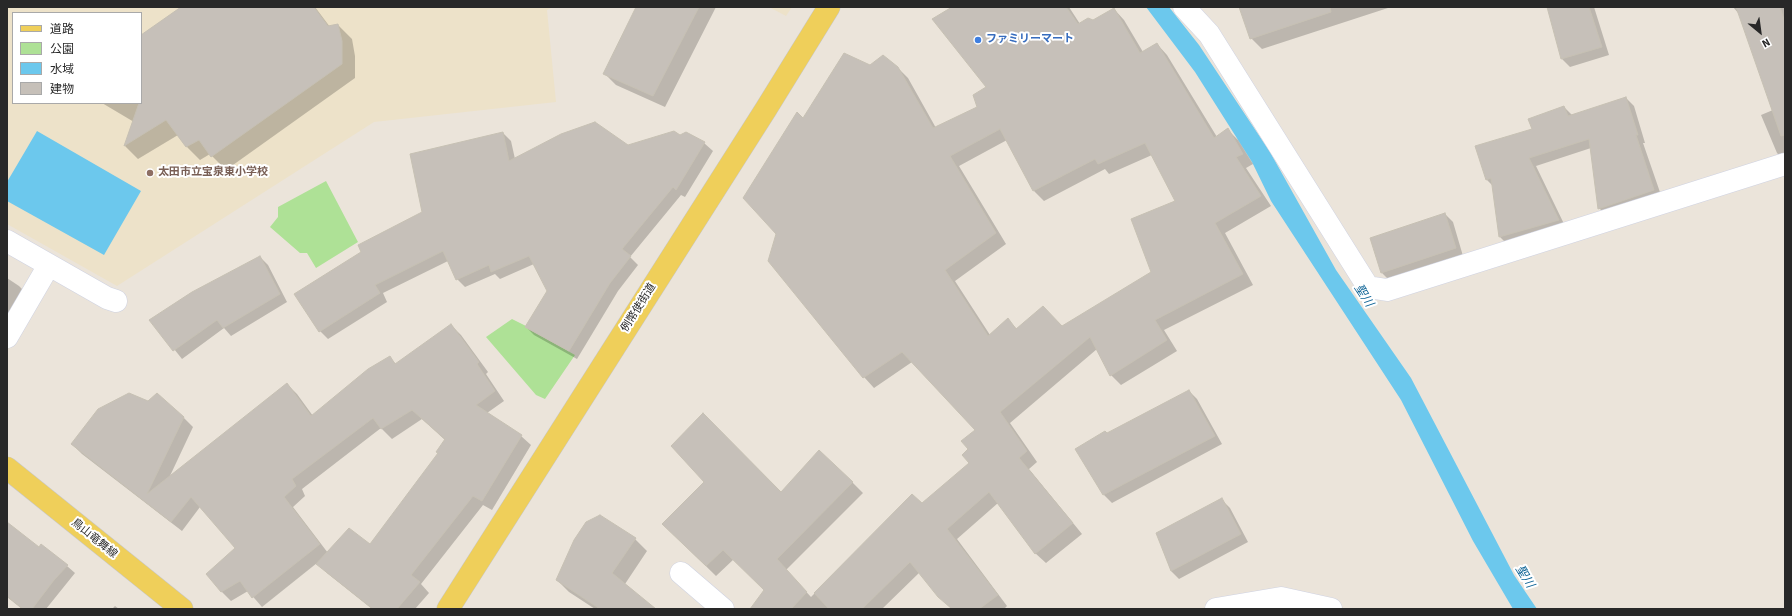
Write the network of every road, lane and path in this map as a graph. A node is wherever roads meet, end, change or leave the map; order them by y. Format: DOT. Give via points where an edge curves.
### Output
graph roads {
  1 [pos="830,7"];
  2 [pos="1184,7"];
  3 [pos="1785,164"];
  4 [pos="7,241"];
  5 [pos="49,265"];
  6 [pos="116,301"];
  7 [pos="7,337"];
  8 [pos="7,468"];
  9 [pos="681,573"];
  10 [pos="182,609"];
  11 [pos="448,609"];
  12 [pos="723,609"];
  13 [pos="1216,609"];
  14 [pos="1331,609"];
  1 -- 11 [label="main road, 例幣使街道"];
  2 -- 3 [label="street" via="1209,34 1368,287 1387,290"];
  4 -- 5 [label="street"];
  5 -- 6 [label="street"];
  5 -- 7 [label="street"];
  8 -- 10 [label="main road, 鳥山竜舞線"];
  9 -- 12 [label="street"];
  13 -- 14 [label="street" via="1281,598"];
}
